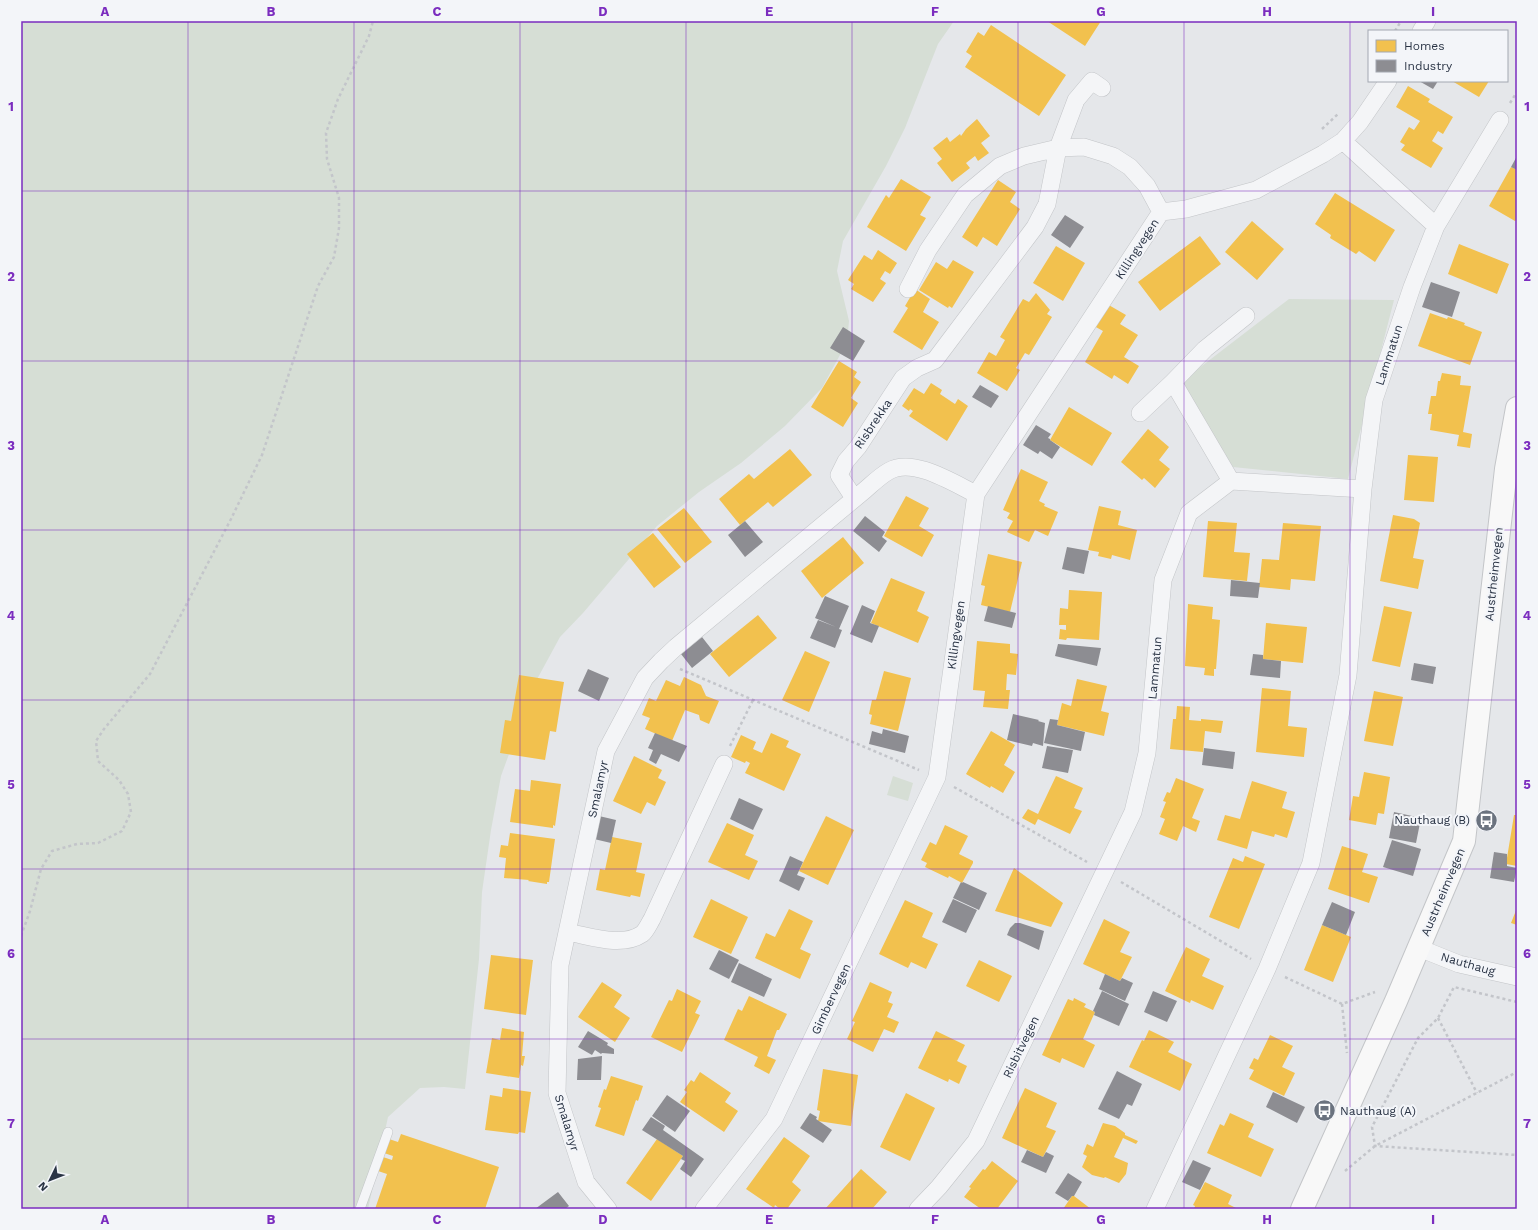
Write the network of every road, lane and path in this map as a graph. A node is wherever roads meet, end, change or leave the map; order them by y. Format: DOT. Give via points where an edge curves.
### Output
graph roads {
  1 [pos="373,21"];
  2 [pos="1401,21"];
  3 [pos="1427,21"];
  4 [pos="1396,30"];
  5 [pos="1422,30"];
  6 [pos="1387,82"];
  7 [pos="1102,88"];
  8 [pos="1342,110"];
  9 [pos="1500,120"];
  10 [pos="1318,131"];
  11 [pos="1343,141"];
  12 [pos="1058,148"];
  13 [pos="1161,212"];
  14 [pos="1436,226"];
  15 [pos="908,289"];
  16 [pos="1246,316"];
  17 [pos="1173,382"];
  18 [pos="1517,408"];
  19 [pos="1140,413"];
  20 [pos="1231,481"];
  21 [pos="1363,489"];
  22 [pos="976,494"];
  23 [pos="854,498"];
  24 [pos="661,661"];
  25 [pos="753,700"];
  26 [pos="724,764"];
  27 [pos="937,777"];
  28 [pos="1105,872"];
  29 [pos="567,932"];
  30 [pos="21,936"];
  31 [pos="1419,948"];
  32 [pos="1267,969"];
  33 [pos="1517,977"];
  34 [pos="1374,992"];
  35 [pos="1517,1002"];
  36 [pos="1342,1004"];
  37 [pos="1438,1018"];
  38 [pos="1347,1058"];
  39 [pos="1517,1072"];
  40 [pos="1476,1093"];
  41 [pos="388,1132"];
  42 [pos="1375,1146"];
  43 [pos="1517,1155"];
  44 [pos="1343,1172"];
  45 [pos="360,1209"];
  46 [pos="608,1209"];
  47 [pos="704,1209"];
  48 [pos="918,1209"];
  49 [pos="1155,1209"];
  50 [pos="1302,1209"];
  1 -- 30 [label="path" via="369,36 338,99 326,133 327,159 338,198 339,228 334,257 318,286 262,455 150,674 96,741 98,761 119,780 128,794 131,812 122,831 98,843 77,844 52,851 41,869"];
  2 -- 4 [label="path"];
  3 -- 5 [label="street"];
  6 -- 11 [label="street, Killingvegen" via="1360,122"];
  7 -- 12 [label="street, Risbrekka" via="1092,81 1076,100"];
  8 -- 10 [label="path"];
  9 -- 14 [label="street, Lammatun"];
  11 -- 13 [label="street, Killingvegen" via="1256,190 1186,209"];
  11 -- 14 [label="street"];
  12 -- 13 [label="street" via="1084,147 1114,156 1130,167 1147,186"];
  12 -- 15 [label="street" via="1024,156 1000,166 964,195 928,250"];
  12 -- 23 [label="street, Risbrekka" via="1047,204 1035,227 935,360 903,378 846,461 839,475"];
  13 -- 22 [label="street, Killingvegen"];
  14 -- 21 [label="street, Lammatun" via="1412,287 1374,400"];
  16 -- 17 [label="street" via="1205,349"];
  17 -- 19 [label="street"];
  17 -- 20 [label="street"];
  18 -- 31 [label="main road, Austrheimvegen" via="1506,469 1464,841"];
  20 -- 21 [label="street"];
  20 -- 28 [label="street, Lammatun" via="1189,513 1163,580 1147,753 1133,812"];
  21 -- 32 [label="street, Lammatun" via="1348,674 1311,863"];
  22 -- 23 [label="street" via="922,469 906,466 890,470"];
  22 -- 27 [label="street, Killingvegen"];
  23 -- 24 [label="street"];
  24 -- 25 [label="path"];
  24 -- 29 [label="street, Smalamyr" via="645,678 606,751"];
  25 -- 26 [label="path" via="728,750"];
  25 -- 27 [label="path"];
  26 -- 29 [label="street" via="643,934 631,940 611,940"];
  27 -- 28 [label="path"];
  27 -- 47 [label="street, Gimbervegen" via="774,1119"];
  28 -- 32 [label="path"];
  28 -- 48 [label="street, Risbitvegen" via="976,1141"];
  29 -- 46 [label="street, Smalamyr" via="560,965 557,1093 586,1182"];
  31 -- 33 [label="street, Nauthaug" via="1459,964"];
  31 -- 50 [label="main road, Austrheimvegen"];
  32 -- 36 [label="path"];
  32 -- 49 [label="street"];
  34 -- 36 [label="path"];
  35 -- 37 [label="path" via="1454,987"];
  36 -- 38 [label="path"];
  37 -- 40 [label="path"];
  37 -- 42 [label="path" via="1418,1038 1372,1128"];
  39 -- 40 [label="path"];
  40 -- 42 [label="path"];
  41 -- 45 [label="lane"];
  42 -- 43 [label="path"];
  42 -- 44 [label="path"];
}
